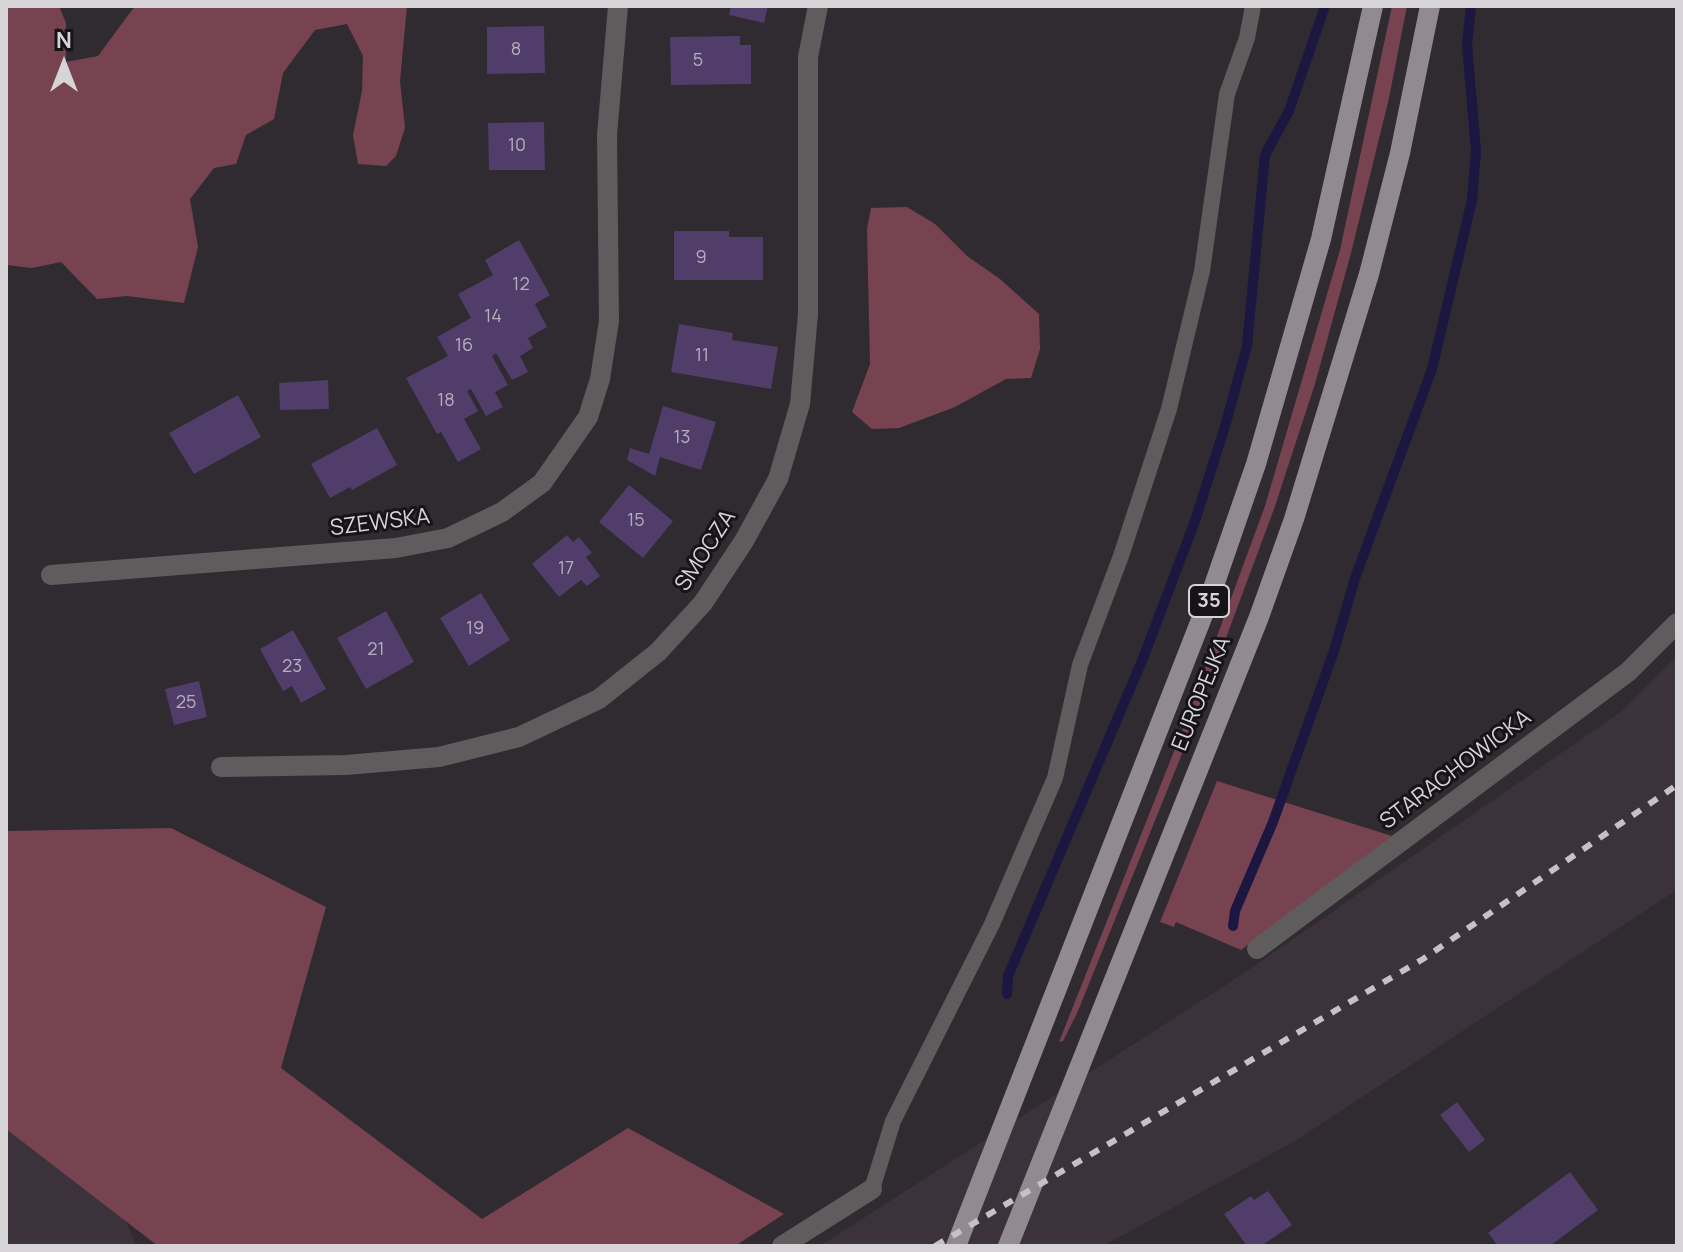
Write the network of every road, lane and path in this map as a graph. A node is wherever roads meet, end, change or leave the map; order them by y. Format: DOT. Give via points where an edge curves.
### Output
graph roads {
  1 [pos="618,6"];
  2 [pos="818,6"];
  3 [pos="1253,6"];
  4 [pos="1373,6"];
  5 [pos="1430,6"];
  6 [pos="51,575"];
  7 [pos="1677,623"];
  8 [pos="221,767"];
  9 [pos="1257,949"];
  10 [pos="872,1189"];
  11 [pos="782,1246"];
  12 [pos="956,1246"];
  13 [pos="1008,1246"];
  1 -- 6 [label="street, SZEWSKA" via="607,135 609,321 600,379 588,417 542,483 502,512 448,538 396,548"];
  2 -- 8 [label="street, SMOCZA" via="808,57 808,314 800,404 778,479 703,603 658,652 599,699 519,737 439,757"];
  3 -- 10 [label="lane" via="1227,94 1202,271 1169,409 1080,665 1055,778 992,924 893,1121"];
  4 -- 12 [label="main road, EUROPEJKA / 35" via="1321,239 1256,464 1210,597"];
  5 -- 13 [label="main road, EUROPEJKA / 35" via="1369,274 1312,464 1259,617"];
  7 -- 9 [label="street, STARACHOWICKA" via="1628,672"];
  10 -- 11 [label="street"];
}
